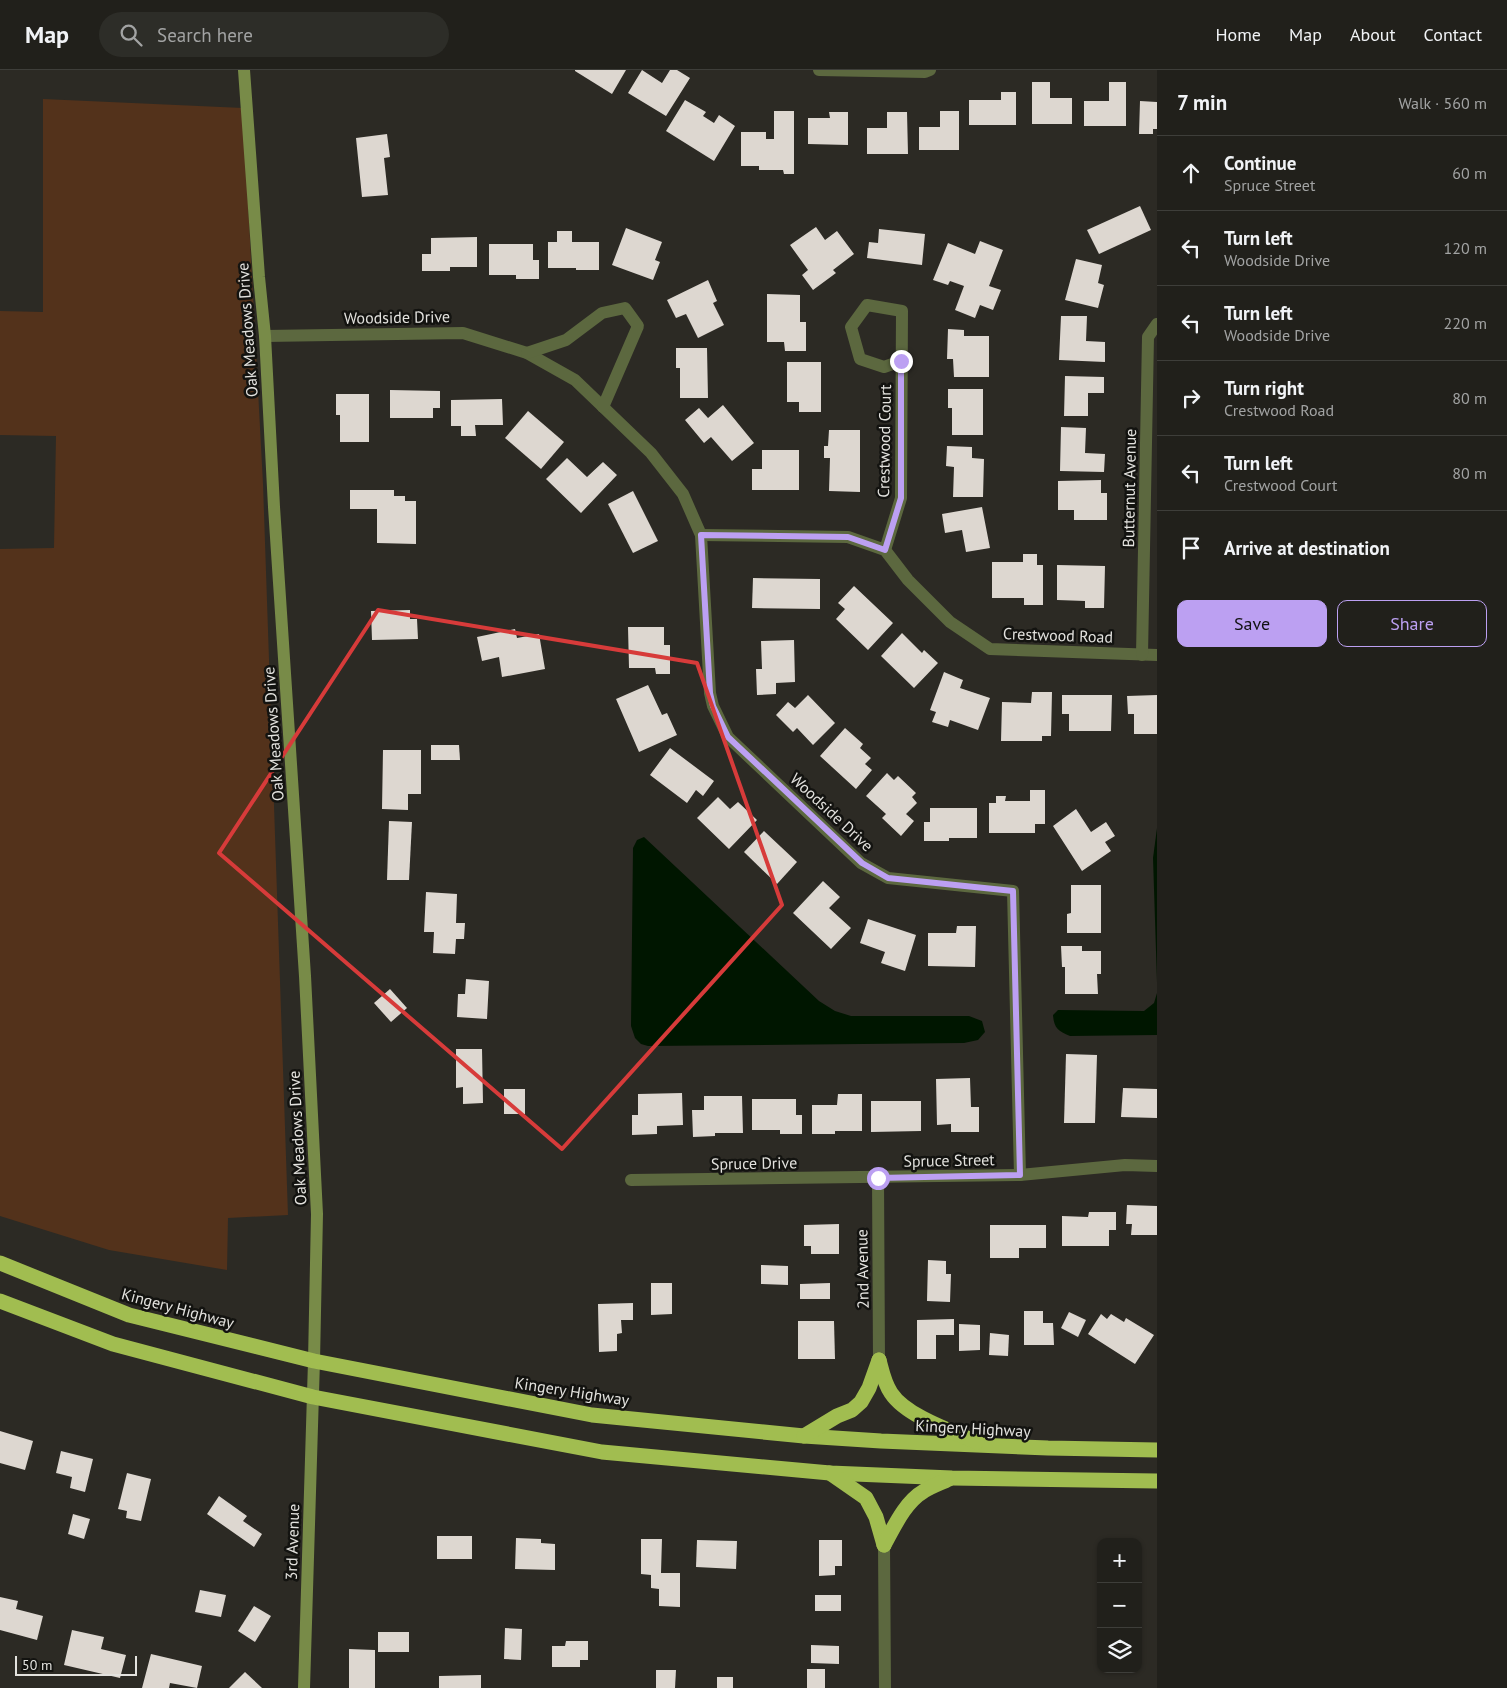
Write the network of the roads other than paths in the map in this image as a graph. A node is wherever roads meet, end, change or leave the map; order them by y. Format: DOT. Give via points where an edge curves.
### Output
graph roads {
  1 [pos="244,70"];
  2 [pos="819,70"];
  3 [pos="930,70"];
  4 [pos="1157,324"];
  5 [pos="265,336"];
  6 [pos="527,353"];
  7 [pos="901,361"];
  8 [pos="603,407"];
  9 [pos="701,535"];
  10 [pos="885,550"];
  11 [pos="1142,655"];
  12 [pos="1157,655"];
  13 [pos="1157,1166"];
  14 [pos="1020,1175"];
  15 [pos="878,1178"];
  16 [pos="631,1180"];
  17 [pos="0,1264"];
  18 [pos="0,1301"];
  19 [pos="879,1360"];
  20 [pos="314,1361"];
  21 [pos="313,1397"];
  22 [pos="804,1436"];
  23 [pos="983,1445"];
  24 [pos="1157,1450"];
  25 [pos="830,1473"];
  26 [pos="952,1478"];
  27 [pos="1157,1481"];
  28 [pos="884,1545"];
  29 [pos="304,1688"];
  30 [pos="885,1688"];
  1 -- 5 [label="street, Oak Meadows Drive"];
  2 -- 3 [label="street"];
  4 -- 11 [label="street, Butternut Avenue" via="1148,337"];
  5 -- 6 [label="street, Woodside Drive" via="462,333"];
  5 -- 20 [label="street, Oak Meadows Drive" via="317,1214"];
  6 -- 8 [label="street, Woodside Drive" via="575,380"];
  6 -- 8 [label="street" via="566,340 602,313 626,308 638,326"];
  7 -- 7 [label="street, Crestwood Court" via="902,311 867,305 851,327 860,359 884,367"];
  7 -- 10 [label="street, Crestwood Court" via="901,498"];
  8 -- 9 [label="street, Woodside Drive" via="651,453 683,494"];
  9 -- 10 [label="street" via="848,537"];
  9 -- 14 [label="street, Woodside Drive" via="710,693 728,737 862,863 888,878 1013,891"];
  10 -- 11 [label="street, Crestwood Road" via="908,580 950,622 990,649"];
  11 -- 12 [label="street, Crestwood Road"];
  13 -- 14 [label="street, Spruce Street" via="1125,1164"];
  14 -- 15 [label="street, Spruce Street"];
  15 -- 16 [label="street, Spruce Drive"];
  15 -- 19 [label="street, 2nd Avenue"];
  17 -- 20 [label="highway, Kingery Highway" via="129,1315"];
  18 -- 21 [label="highway" via="113,1344"];
  19 -- 22 [label="highway" via="861,1402"];
  19 -- 23 [label="highway" via="890,1392 904,1408"];
  20 -- 21 [label="street, Oak Meadows Drive"];
  20 -- 22 [label="highway, Kingery Highway" via="592,1415"];
  21 -- 25 [label="highway" via="602,1452"];
  21 -- 29 [label="street, 3rd Avenue"];
  22 -- 23 [label="highway, Kingery Highway"];
  23 -- 24 [label="highway, Kingery Highway"];
  25 -- 26 [label="highway"];
  25 -- 28 [label="highway" via="866,1498 876,1517"];
  26 -- 27 [label="highway"];
  26 -- 28 [label="highway" via="922,1492 910,1503"];
  28 -- 30 [label="street"];
}
